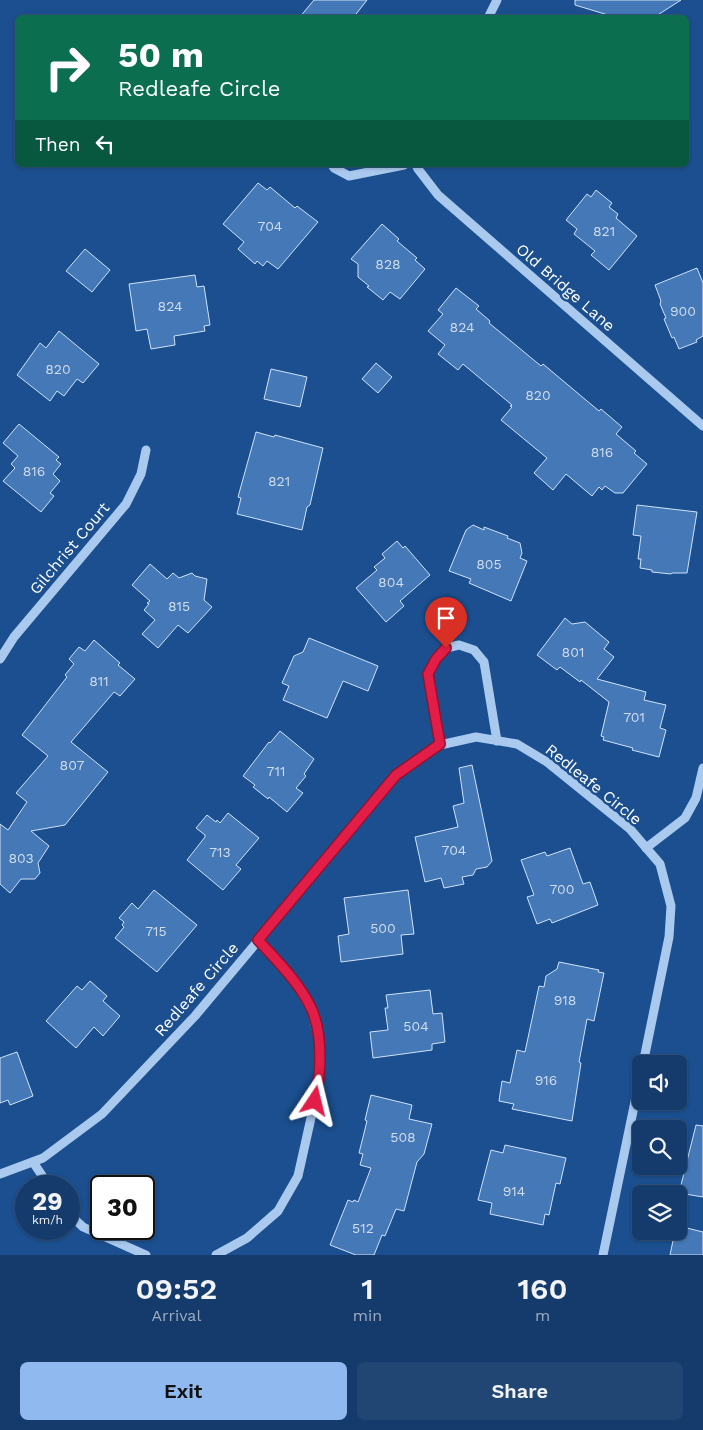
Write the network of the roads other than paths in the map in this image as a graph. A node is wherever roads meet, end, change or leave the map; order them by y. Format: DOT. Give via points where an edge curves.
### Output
graph roads {
  1 [pos="496,0"];
  2 [pos="489,15"];
  3 [pos="333,167"];
  4 [pos="394,167"];
  5 [pos="417,167"];
  6 [pos="703,426"];
  7 [pos="146,450"];
  8 [pos="0,659"];
  9 [pos="497,741"];
  10 [pos="440,744"];
  11 [pos="703,768"];
  12 [pos="646,848"];
  13 [pos="258,940"];
  14 [pos="645,1055"];
  15 [pos="633,1110"];
  16 [pos="33,1162"];
  17 [pos="0,1174"];
  18 [pos="42,1175"];
  19 [pos="80,1224"];
  20 [pos="146,1255"];
  21 [pos="216,1255"];
  22 [pos="602,1255"];
  1 -- 2 [label="street"];
  3 -- 4 [label="street" via="349,176"];
  5 -- 6 [label="street, Old Bridge Lane" via="438,195"];
  7 -- 8 [label="street, Gilchrist Court" via="141,474 126,504 14,637"];
  9 -- 10 [label="street, Redleafe Circle" via="476,737"];
  9 -- 10 [label="street" via="484,662 474,650 459,644 446,648 428,674"];
  9 -- 12 [label="street, Redleafe Circle" via="517,744 547,762 630,829"];
  10 -- 13 [label="street, Redleafe Circle" via="396,775"];
  11 -- 12 [label="street" via="696,798 685,818"];
  12 -- 14 [label="street, Redleafe Circle" via="660,864 671,906 670,937"];
  13 -- 16 [label="street, Redleafe Circle" via="195,1016 102,1114"];
  13 -- 21 [label="street" via="293,979 312,1010 319,1041 320,1082 298,1176 278,1211 247,1238"];
  15 -- 22 [label="street"];
  16 -- 17 [label="street, Redleafe Circle"];
  16 -- 18 [label="street"];
  19 -- 20 [label="street"];
}
